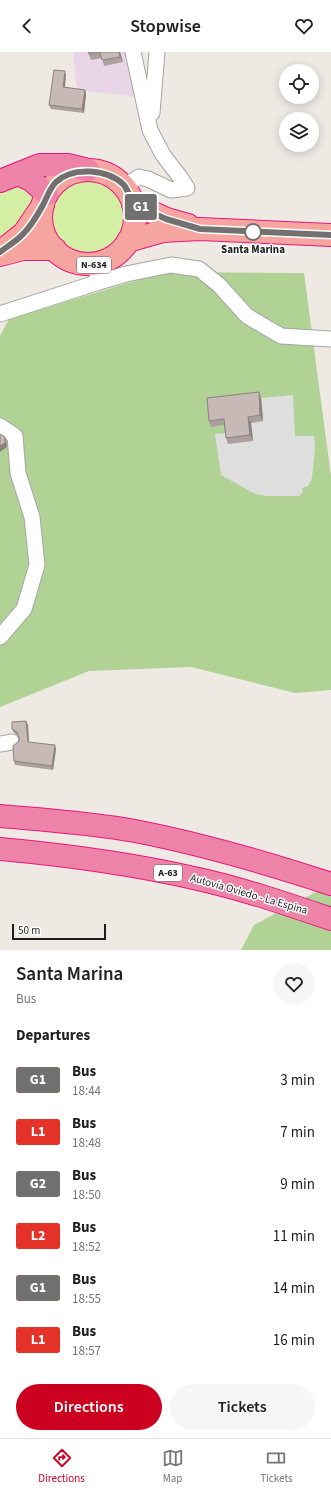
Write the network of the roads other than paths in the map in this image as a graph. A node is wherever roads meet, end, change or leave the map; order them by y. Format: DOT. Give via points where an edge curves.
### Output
graph roads {
  1 [pos="133,52"];
  2 [pos="157,52"];
  3 [pos="150,130"];
  4 [pos="88,170"];
  5 [pos="9,178"];
  6 [pos="128,195"];
  7 [pos="45,200"];
  8 [pos="200,229"];
  9 [pos="331,235"];
  10 [pos="128,240"];
  11 [pos="55,249"];
  12 [pos="0,252"];
  13 [pos="0,255"];
  14 [pos="97,274"];
  15 [pos="0,314"];
  16 [pos="331,339"];
  17 [pos="0,426"];
  18 [pos="0,637"];
  19 [pos="0,805"];
  20 [pos="0,816"];
  21 [pos="135,831"];
  22 [pos="0,849"];
  23 [pos="331,884"];
  24 [pos="331,919"];
  1 -- 3 [label="street"];
  2 -- 3 [label="street"];
  3 -- 6 [label="street" via="163,155 187,188 171,190 139,177"];
  4 -- 5 [label="highway" via="68,165 40,165"];
  4 -- 6 [label="highway" via="116,179"];
  4 -- 7 [label="highway" via="70,174 57,181"];
  5 -- 7 [label="highway" via="32,180"];
  6 -- 8 [label="highway" via="166,219"];
  6 -- 10 [label="highway, N-634" via="135,223"];
  7 -- 11 [label="highway, N-634" via="42,221 46,237"];
  7 -- 12 [label="highway" via="24,233"];
  8 -- 9 [label="highway"];
  8 -- 10 [label="highway" via="163,231"];
  10 -- 14 [label="highway, N-634" via="125,247"];
  11 -- 13 [label="highway" via="23,249"];
  11 -- 14 [label="highway, N-634" via="62,256"];
  14 -- 15 [label="street"];
  14 -- 16 [label="street" via="126,274 171,265 199,270 219,285 247,316 281,336"];
  17 -- 18 [label="street" via="15,436 18,473 32,517 37,565 24,609"];
  19 -- 21 [label="highway" via="84,816"];
  20 -- 21 [label="highway"];
  21 -- 23 [label="highway" via="273,865"];
  22 -- 24 [label="highway, Autovía Oviedo - La Espina / A-63" via="53,854 198,879"];
}
